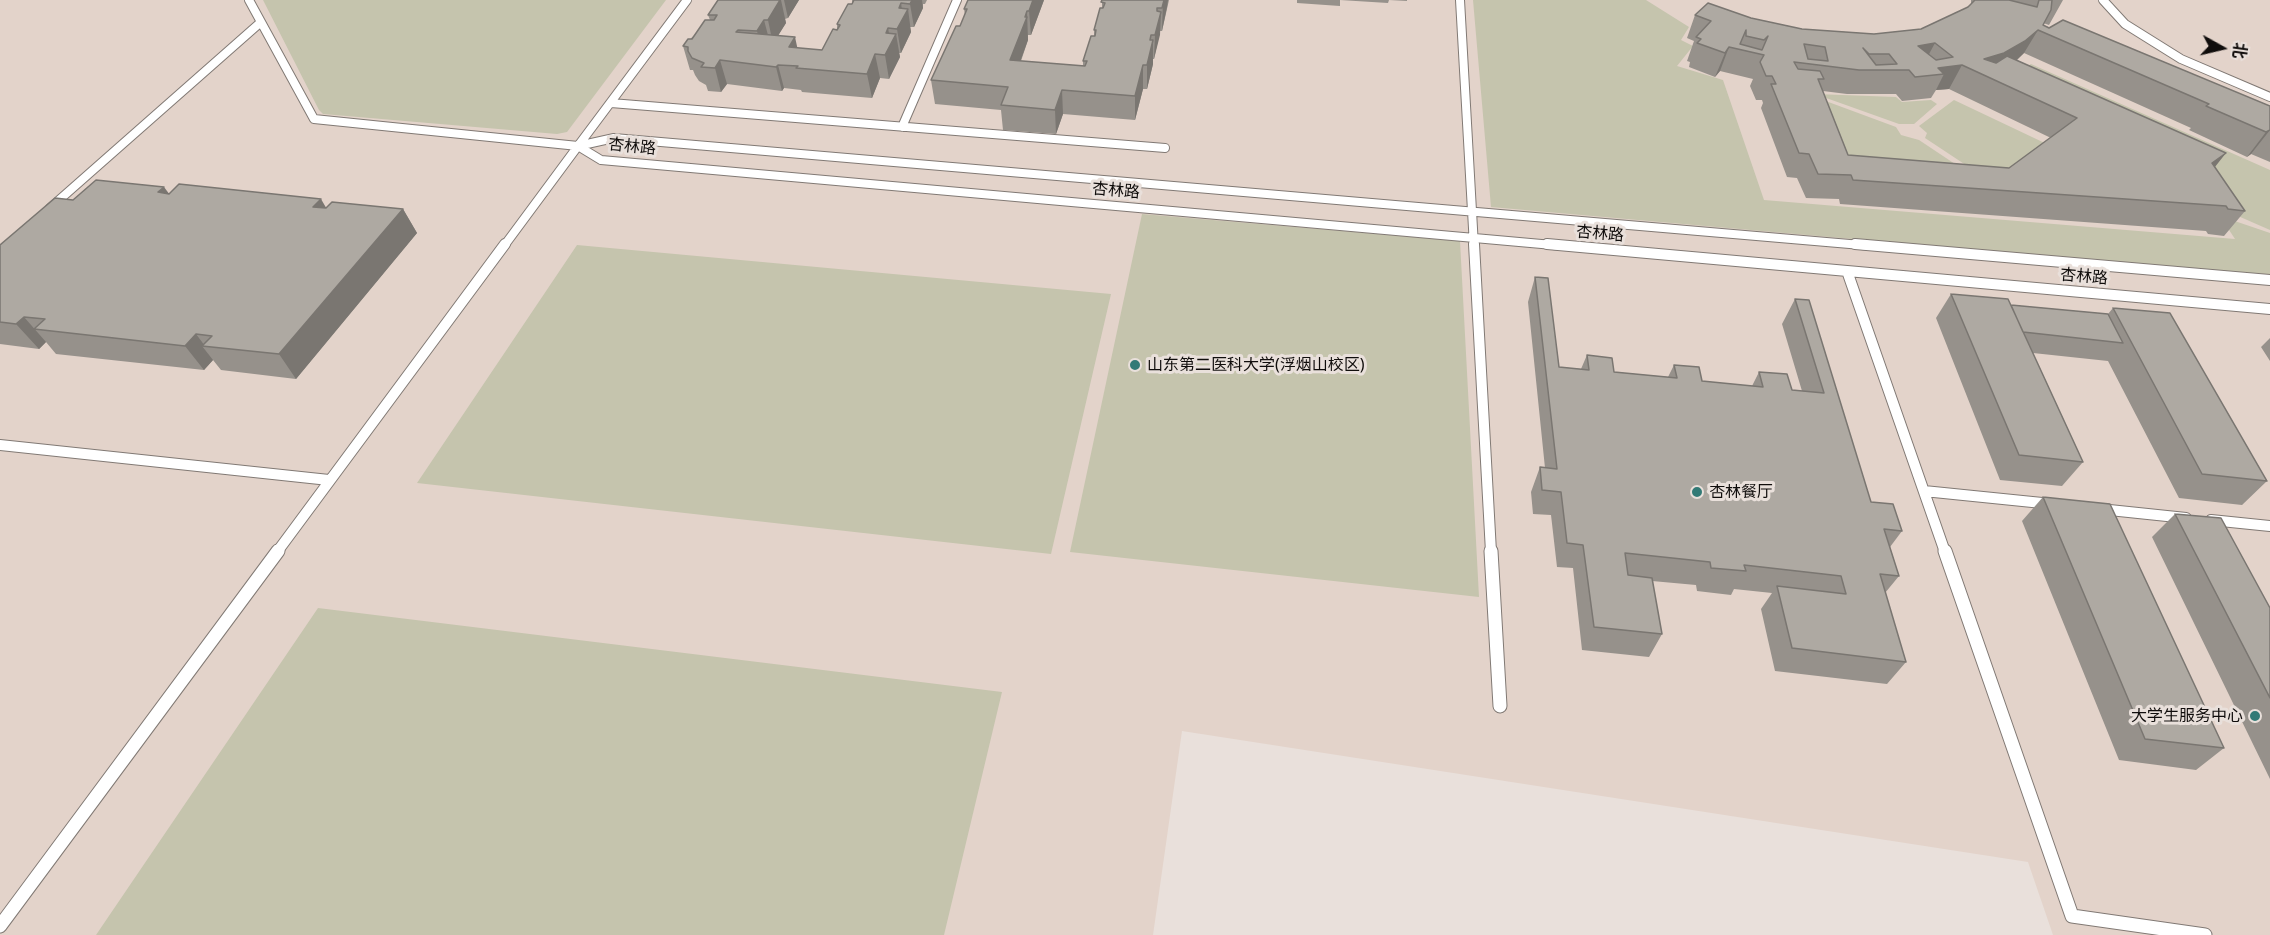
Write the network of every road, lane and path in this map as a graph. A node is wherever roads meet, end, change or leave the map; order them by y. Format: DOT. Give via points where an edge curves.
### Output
graph roads {
  1 [pos="249,0"];
  2 [pos="687,0"];
  3 [pos="957,0"];
  4 [pos="1460,0"];
  5 [pos="2103,0"];
  6 [pos="261,22"];
  7 [pos="2270,97"];
  8 [pos="611,103"];
  9 [pos="902,127"];
  10 [pos="578,146"];
  11 [pos="1165,148"];
  12 [pos="1472,210"];
  13 [pos="44,214"];
  14 [pos="1474,238"];
  15 [pos="1847,271"];
  16 [pos="2270,280"];
  17 [pos="2270,309"];
  18 [pos="0,445"];
  19 [pos="329,480"];
  20 [pos="1924,491"];
  21 [pos="2062,505"];
  22 [pos="2085,507"];
  23 [pos="2270,526"];
  24 [pos="1500,706"];
  25 [pos="0,926"];
  26 [pos="2205,935"];
  1 -- 6 [label="lane"];
  2 -- 8 [label="lane"];
  3 -- 9 [label="lane"];
  4 -- 12 [label="lane"];
  5 -- 7 [label="lane" via="2125,24 2181,59"];
  6 -- 10 [label="lane" via="314,119"];
  6 -- 13 [label="lane"];
  8 -- 9 [label="lane"];
  8 -- 10 [label="lane"];
  9 -- 11 [label="lane"];
  10 -- 12 [label="lane, 杏林路" via="614,138"];
  10 -- 14 [label="lane, 杏林路" via="601,160"];
  10 -- 19 [label="lane"];
  12 -- 14 [label="lane"];
  12 -- 16 [label="lane, 杏林路"];
  14 -- 15 [label="lane, 杏林路"];
  14 -- 24 [label="lane"];
  15 -- 17 [label="lane, 杏林路"];
  15 -- 20 [label="lane"];
  18 -- 19 [label="lane"];
  19 -- 25 [label="lane"];
  20 -- 21 [label="lane"];
  20 -- 26 [label="lane" via="2072,916"];
  22 -- 23 [label="lane"];
}
